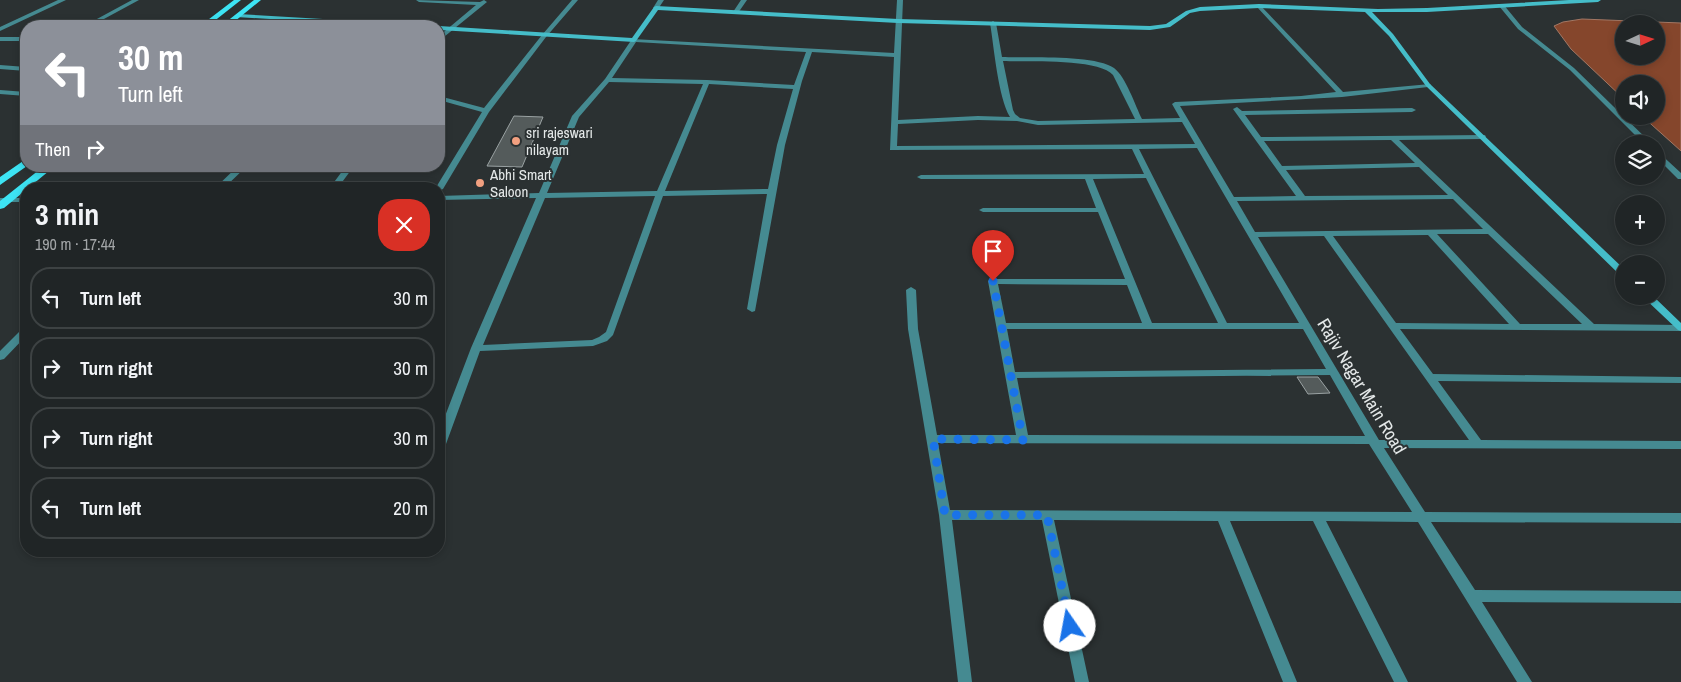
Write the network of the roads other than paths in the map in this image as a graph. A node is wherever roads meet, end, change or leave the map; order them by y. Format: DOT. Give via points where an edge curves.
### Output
graph roads {
  1 [pos="63,0"];
  2 [pos="136,0"];
  3 [pos="238,0"];
  4 [pos="258,0"];
  5 [pos="419,0"];
  6 [pos="575,0"];
  7 [pos="661,0"];
  8 [pos="744,0"];
  9 [pos="900,0"];
  10 [pos="1254,0"];
  11 [pos="1598,0"];
  12 [pos="1575,1"];
  13 [pos="485,2"];
  14 [pos="1528,2"];
  15 [pos="1501,5"];
  16 [pos="1259,6"];
  17 [pos="656,8"];
  18 [pos="1366,10"];
  19 [pos="736,12"];
  20 [pos="238,16"];
  21 [pos="98,20"];
  22 [pos="212,20"];
  23 [pos="233,20"];
  24 [pos="302,20"];
  25 [pos="898,21"];
  26 [pos="993,23"];
  27 [pos="445,28"];
  28 [pos="0,29"];
  29 [pos="451,29"];
  30 [pos="445,34"];
  31 [pos="544,36"];
  32 [pos="20,38"];
  33 [pos="0,39"];
  34 [pos="634,40"];
  35 [pos="810,50"];
  36 [pos="897,56"];
  37 [pos="1001,59"];
  38 [pos="0,67"];
  39 [pos="20,69"];
  40 [pos="607,80"];
  41 [pos="707,82"];
  42 [pos="1428,85"];
  43 [pos="795,87"];
  44 [pos="0,92"];
  45 [pos="13,93"];
  46 [pos="20,94"];
  47 [pos="1342,95"];
  48 [pos="0,100"];
  49 [pos="445,100"];
  50 [pos="1232,102"];
  51 [pos="1412,110"];
  52 [pos="486,111"];
  53 [pos="1240,113"];
  54 [pos="1017,119"];
  55 [pos="1185,120"];
  56 [pos="1140,121"];
  57 [pos="894,122"];
  58 [pos="1639,135"];
  59 [pos="1482,137"];
  60 [pos="1394,138"];
  61 [pos="1259,139"];
  62 [pos="1134,146"];
  63 [pos="1200,146"];
  64 [pos="1665,161"];
  65 [pos="1422,165"];
  66 [pos="20,167"];
  67 [pos="1280,168"];
  68 [pos="42,172"];
  69 [pos="236,172"];
  70 [pos="1088,176"];
  71 [pos="1149,176"];
  72 [pos="921,177"];
  73 [pos="1681,177"];
  74 [pos="0,182"];
  75 [pos="29,182"];
  76 [pos="226,182"];
  77 [pos="443,182"];
  78 [pos="20,189"];
  79 [pos="773,191"];
  80 [pos="660,194"];
  81 [pos="542,195"];
  82 [pos="1455,197"];
  83 [pos="445,198"];
  84 [pos="1302,198"];
  85 [pos="1231,199"];
  86 [pos="20,201"];
  87 [pos="3,202"];
  88 [pos="983,210"];
  89 [pos="1101,210"];
  90 [pos="1492,231"];
  91 [pos="1430,232"];
  92 [pos="1252,234"];
  93 [pos="1326,234"];
  94 [pos="1615,265"];
  95 [pos="1130,282"];
  96 [pos="912,290"];
  97 [pos="1657,305"];
  98 [pos="752,309"];
  99 [pos="1002,326"];
  100 [pos="1148,326"];
  101 [pos="1224,326"];
  102 [pos="1306,326"];
  103 [pos="1393,326"];
  104 [pos="1517,327"];
  105 [pos="1592,328"];
  106 [pos="1681,328"];
  107 [pos="20,336"];
  108 [pos="476,348"];
  109 [pos="0,356"];
  110 [pos="1333,372"];
  111 [pos="1011,375"];
  112 [pos="1430,377"];
  113 [pos="1681,380"];
  114 [pos="445,431"];
  115 [pos="933,439"];
  116 [pos="1023,440"];
  117 [pos="1374,442"];
  118 [pos="1478,444"];
  119 [pos="1681,445"];
  120 [pos="945,515"];
  121 [pos="1047,515"];
  122 [pos="1222,516"];
  123 [pos="1317,516"];
  124 [pos="1422,517"];
  125 [pos="1681,518"];
  126 [pos="1471,596"];
  127 [pos="1681,597"];
  128 [pos="965,682"];
  129 [pos="1082,682"];
  130 [pos="1290,682"];
  131 [pos="1401,682"];
  132 [pos="1524,682"];
  1 -- 28 [label="street"];
  2 -- 21 [label="street"];
  3 -- 22 [label="main road"];
  4 -- 20 [label="main road"];
  5 -- 13 [label="street"];
  6 -- 31 [label="street"];
  7 -- 17 [label="street"];
  8 -- 19 [label="street"];
  9 -- 25 [label="street"];
  10 -- 16 [label="street"];
  11 -- 12 [label="street"];
  12 -- 14 [label="street"];
  13 -- 29 [label="street"];
  14 -- 15 [label="street"];
  15 -- 18 [label="street"];
  15 -- 58 [label="street" via="1520,28 1572,69"];
  16 -- 18 [label="street"];
  16 -- 26 [label="street" via="1188,12 1168,26 1150,28"];
  16 -- 47 [label="street"];
  17 -- 19 [label="street"];
  17 -- 34 [label="street"];
  18 -- 42 [label="street" via="1391,35"];
  19 -- 25 [label="street"];
  20 -- 23 [label="main road"];
  20 -- 24 [label="street"];
  25 -- 26 [label="street"];
  25 -- 36 [label="street"];
  26 -- 37 [label="street"];
  27 -- 29 [label="street"];
  29 -- 30 [label="street"];
  29 -- 31 [label="street"];
  31 -- 34 [label="street"];
  31 -- 52 [label="street"];
  32 -- 33 [label="street"];
  34 -- 35 [label="street"];
  34 -- 40 [label="street"];
  35 -- 36 [label="street"];
  35 -- 43 [label="street"];
  36 -- 57 [label="street"];
  37 -- 54 [label="street" via="1007,107"];
  37 -- 56 [label="street" via="1104,65 1114,72"];
  38 -- 39 [label="street"];
  40 -- 41 [label="street"];
  40 -- 81 [label="street" via="576,116"];
  41 -- 43 [label="street"];
  41 -- 80 [label="street"];
  42 -- 47 [label="street"];
  42 -- 59 [label="street"];
  43 -- 79 [label="street"];
  44 -- 45 [label="street"];
  45 -- 46 [label="street"];
  45 -- 48 [label="street"];
  47 -- 50 [label="street"];
  49 -- 52 [label="street"];
  50 -- 53 [label="street"];
  50 -- 55 [label="street, Rajiv Nagar Main Road" via="1175,104"];
  51 -- 53 [label="street"];
  52 -- 77 [label="street"];
  53 -- 61 [label="street"];
  54 -- 56 [label="street" via="1038,123"];
  54 -- 57 [label="street"];
  55 -- 56 [label="street"];
  55 -- 63 [label="street, Rajiv Nagar Main Road"];
  57 -- 62 [label="street" via="893,148"];
  59 -- 60 [label="street"];
  59 -- 94 [label="street"];
  60 -- 61 [label="street"];
  60 -- 65 [label="street"];
  61 -- 67 [label="street"];
  62 -- 63 [label="street"];
  62 -- 71 [label="street"];
  63 -- 85 [label="street, Rajiv Nagar Main Road"];
  64 -- 73 [label="street"];
  65 -- 67 [label="street"];
  65 -- 82 [label="street"];
  66 -- 74 [label="main road"];
  67 -- 84 [label="street"];
  68 -- 75 [label="main road"];
  69 -- 76 [label="street"];
  70 -- 71 [label="street"];
  70 -- 72 [label="street"];
  70 -- 89 [label="street"];
  71 -- 101 [label="street"];
  78 -- 87 [label="main road"];
  79 -- 80 [label="street"];
  79 -- 98 [label="street"];
  80 -- 81 [label="street"];
  80 -- 108 [label="street" via="616,319 610,333 603,339 576,345"];
  81 -- 83 [label="street"];
  81 -- 108 [label="street"];
  82 -- 84 [label="street"];
  82 -- 90 [label="street"];
  84 -- 85 [label="street"];
  85 -- 92 [label="street, Rajiv Nagar Main Road"];
  86 -- 87 [label="street"];
  88 -- 89 [label="street"];
  89 -- 95 [label="street"];
  90 -- 91 [label="street"];
  90 -- 105 [label="street"];
  91 -- 93 [label="street"];
  91 -- 104 [label="street"];
  92 -- 93 [label="street"];
  92 -- 102 [label="street, Rajiv Nagar Main Road"];
  93 -- 103 [label="street"];
  95 -- 99 [label="street" via="993,281"];
  95 -- 100 [label="street"];
  96 -- 115 [label="street" via="913,329"];
  97 -- 106 [label="street"];
  99 -- 100 [label="street"];
  99 -- 111 [label="street"];
  100 -- 101 [label="street"];
  101 -- 102 [label="street"];
  102 -- 110 [label="street, Rajiv Nagar Main Road"];
  103 -- 104 [label="street"];
  103 -- 112 [label="street"];
  104 -- 105 [label="street"];
  105 -- 106 [label="street"];
  107 -- 109 [label="street"];
  108 -- 114 [label="street"];
  110 -- 111 [label="street"];
  110 -- 117 [label="street, Rajiv Nagar Main Road"];
  111 -- 116 [label="street"];
  112 -- 113 [label="street"];
  112 -- 118 [label="street"];
  115 -- 116 [label="street"];
  115 -- 120 [label="street"];
  116 -- 117 [label="street"];
  117 -- 118 [label="street"];
  117 -- 124 [label="street, Rajiv Nagar Main Road"];
  118 -- 119 [label="street"];
  120 -- 121 [label="street"];
  120 -- 128 [label="street"];
  121 -- 122 [label="street"];
  121 -- 129 [label="street"];
  122 -- 123 [label="street"];
  122 -- 130 [label="street"];
  123 -- 124 [label="street"];
  123 -- 131 [label="street"];
  124 -- 125 [label="street"];
  124 -- 126 [label="street, Rajiv Nagar Main Road"];
  126 -- 127 [label="street"];
  126 -- 132 [label="street, Rajiv Nagar Main Road"];
}
